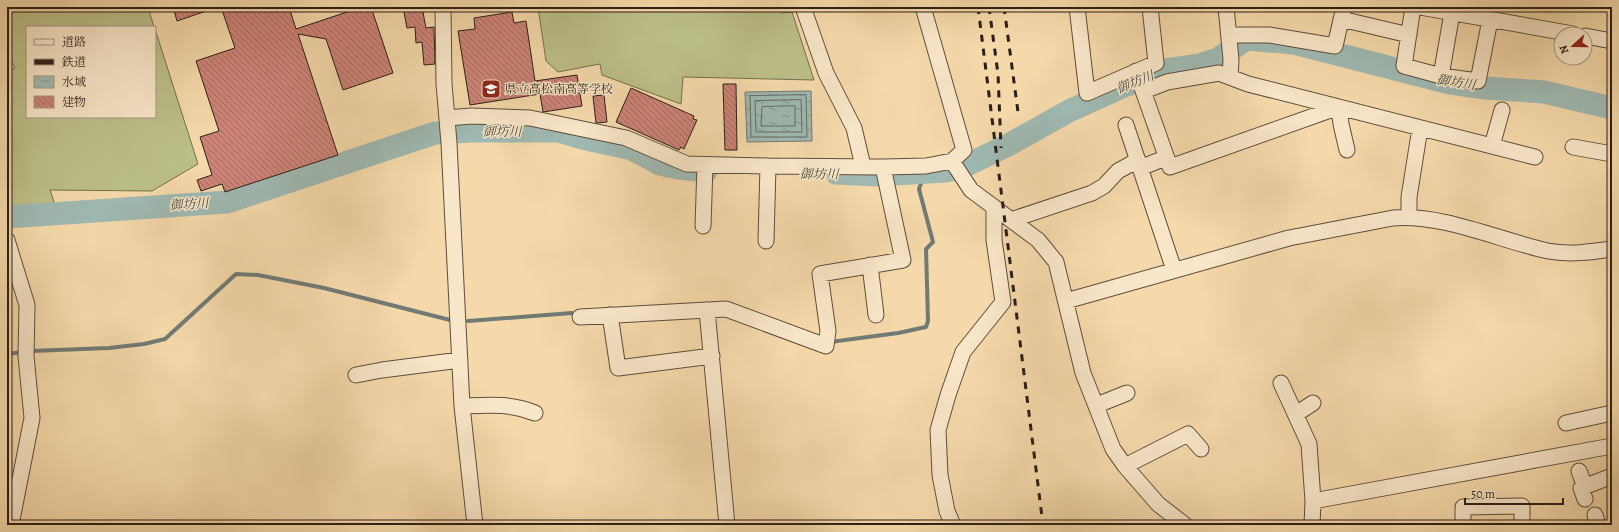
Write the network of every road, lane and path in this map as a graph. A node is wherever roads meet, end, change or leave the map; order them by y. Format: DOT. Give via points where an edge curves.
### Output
graph roads {
  1 [pos="443,7"];
  2 [pos="803,7"];
  3 [pos="923,7"];
  4 [pos="1077,7"];
  5 [pos="1150,7"];
  6 [pos="1226,7"];
  7 [pos="1413,7"];
  8 [pos="1420,7"];
  9 [pos="1342,13"];
  10 [pos="1452,13"];
  11 [pos="1490,20"];
  12 [pos="1553,31"];
  13 [pos="1409,35"];
  14 [pos="1593,37"];
  15 [pos="1229,38"];
  16 [pos="1612,41"];
  17 [pos="1136,71"];
  18 [pos="1441,76"];
  19 [pos="1230,77"];
  20 [pos="1143,89"];
  21 [pos="1339,107"];
  22 [pos="1502,110"];
  23 [pos="447,120"];
  24 [pos="1126,125"];
  25 [pos="1420,128"];
  26 [pos="1492,146"];
  27 [pos="1572,147"];
  28 [pos="1347,150"];
  29 [pos="1612,154"];
  30 [pos="1536,157"];
  31 [pos="1165,158"];
  32 [pos="1139,164"];
  33 [pos="955,165"];
  34 [pos="863,166"];
  35 [pos="705,170"];
  36 [pos="767,171"];
  37 [pos="884,173"];
  38 [pos="994,207"];
  39 [pos="1409,217"];
  40 [pos="1011,220"];
  41 [pos="703,226"];
  42 [pos="7,240"];
  43 [pos="766,241"];
  44 [pos="1612,249"];
  45 [pos="870,265"];
  46 [pos="1174,270"];
  47 [pos="13,277"];
  48 [pos="1066,301"];
  49 [pos="708,310"];
  50 [pos="610,315"];
  51 [pos="876,315"];
  52 [pos="580,317"];
  53 [pos="712,356"];
  54 [pos="460,360"];
  55 [pos="356,375"];
  56 [pos="1281,383"];
  57 [pos="1127,393"];
  58 [pos="1313,403"];
  59 [pos="1096,405"];
  60 [pos="462,406"];
  61 [pos="535,413"];
  62 [pos="1612,413"];
  63 [pos="1296,414"];
  64 [pos="1566,423"];
  65 [pos="1612,446"];
  66 [pos="1201,449"];
  67 [pos="1125,466"];
  68 [pos="1579,471"];
  69 [pos="1612,476"];
  70 [pos="1313,501"];
  71 [pos="11,525"];
  72 [pos="475,525"];
  73 [pos="727,525"];
  74 [pos="953,525"];
  75 [pos="1185,525"];
  76 [pos="1312,525"];
  77 [pos="1463,525"];
  78 [pos="1522,525"];
  1 -- 23 [label="street"];
  2 -- 34 [label="street" via="826,73 854,128"];
  3 -- 33 [label="street" via="964,150"];
  4 -- 17 [label="street" via="1087,93"];
  5 -- 17 [label="street" via="1156,63"];
  6 -- 15 [label="street"];
  7 -- 13 [label="street"];
  8 -- 10 [label="street"];
  9 -- 13 [label="street"];
  9 -- 15 [label="street" via="1335,46 1269,35"];
  10 -- 11 [label="street"];
  10 -- 18 [label="street"];
  11 -- 12 [label="street"];
  11 -- 18 [label="street" via="1478,81"];
  13 -- 18 [label="street" via="1404,66"];
  14 -- 16 [label="street"];
  15 -- 19 [label="street"];
  17 -- 20 [label="street"];
  19 -- 20 [label="street" via="1219,72"];
  19 -- 21 [label="street"];
  20 -- 31 [label="street"];
  21 -- 25 [label="street"];
  21 -- 28 [label="street"];
  21 -- 31 [label="street" via="1170,167"];
  22 -- 26 [label="street"];
  23 -- 35 [label="street" via="471,116 530,118 626,138"];
  23 -- 54 [label="street"];
  24 -- 32 [label="street"];
  25 -- 26 [label="street"];
  25 -- 39 [label="street" via="1409,196"];
  26 -- 30 [label="street"];
  27 -- 29 [label="street"];
  31 -- 32 [label="street"];
  32 -- 40 [label="street" via="1118,171 1104,186 1092,193"];
  32 -- 46 [label="street"];
  33 -- 37 [label="street" via="926,166"];
  33 -- 38 [label="street" via="971,190"];
  34 -- 36 [label="street"];
  34 -- 37 [label="street"];
  35 -- 36 [label="street"];
  35 -- 41 [label="street"];
  36 -- 43 [label="street"];
  37 -- 45 [label="street" via="903,260"];
  38 -- 40 [label="street"];
  38 -- 74 [label="street" via="994,240 1003,302 962,352 938,430 940,475 947,510"];
  39 -- 44 [label="street" via="1444,223 1549,251 1584,253"];
  39 -- 46 [label="street" via="1289,238"];
  40 -- 48 [label="street" via="1038,240 1056,262"];
  42 -- 47 [label="street"];
  45 -- 49 [label="street" via="820,274 828,331 826,346 726,309"];
  45 -- 51 [label="street"];
  46 -- 48 [label="street"];
  47 -- 71 [label="street" via="27,305 26,352 32,418"];
  48 -- 59 [label="street" via="1083,373"];
  49 -- 50 [label="street"];
  49 -- 53 [label="street"];
  50 -- 52 [label="street"];
  50 -- 53 [label="street" via="618,368"];
  53 -- 73 [label="street"];
  54 -- 55 [label="street"];
  54 -- 60 [label="street"];
  56 -- 63 [label="street"];
  57 -- 59 [label="street"];
  58 -- 63 [label="street"];
  59 -- 67 [label="street" via="1113,449"];
  60 -- 61 [label="street" via="519,407"];
  60 -- 72 [label="street"];
  62 -- 64 [label="street"];
  63 -- 70 [label="street" via="1309,444"];
  65 -- 70 [label="street"];
  66 -- 67 [label="street" via="1188,434"];
  67 -- 75 [label="street" via="1158,504"];
  68 -- 69 [label="street" via="1585,493"];
  70 -- 76 [label="street"];
  77 -- 78 [label="street" via="1463,507 1522,506"];
}
